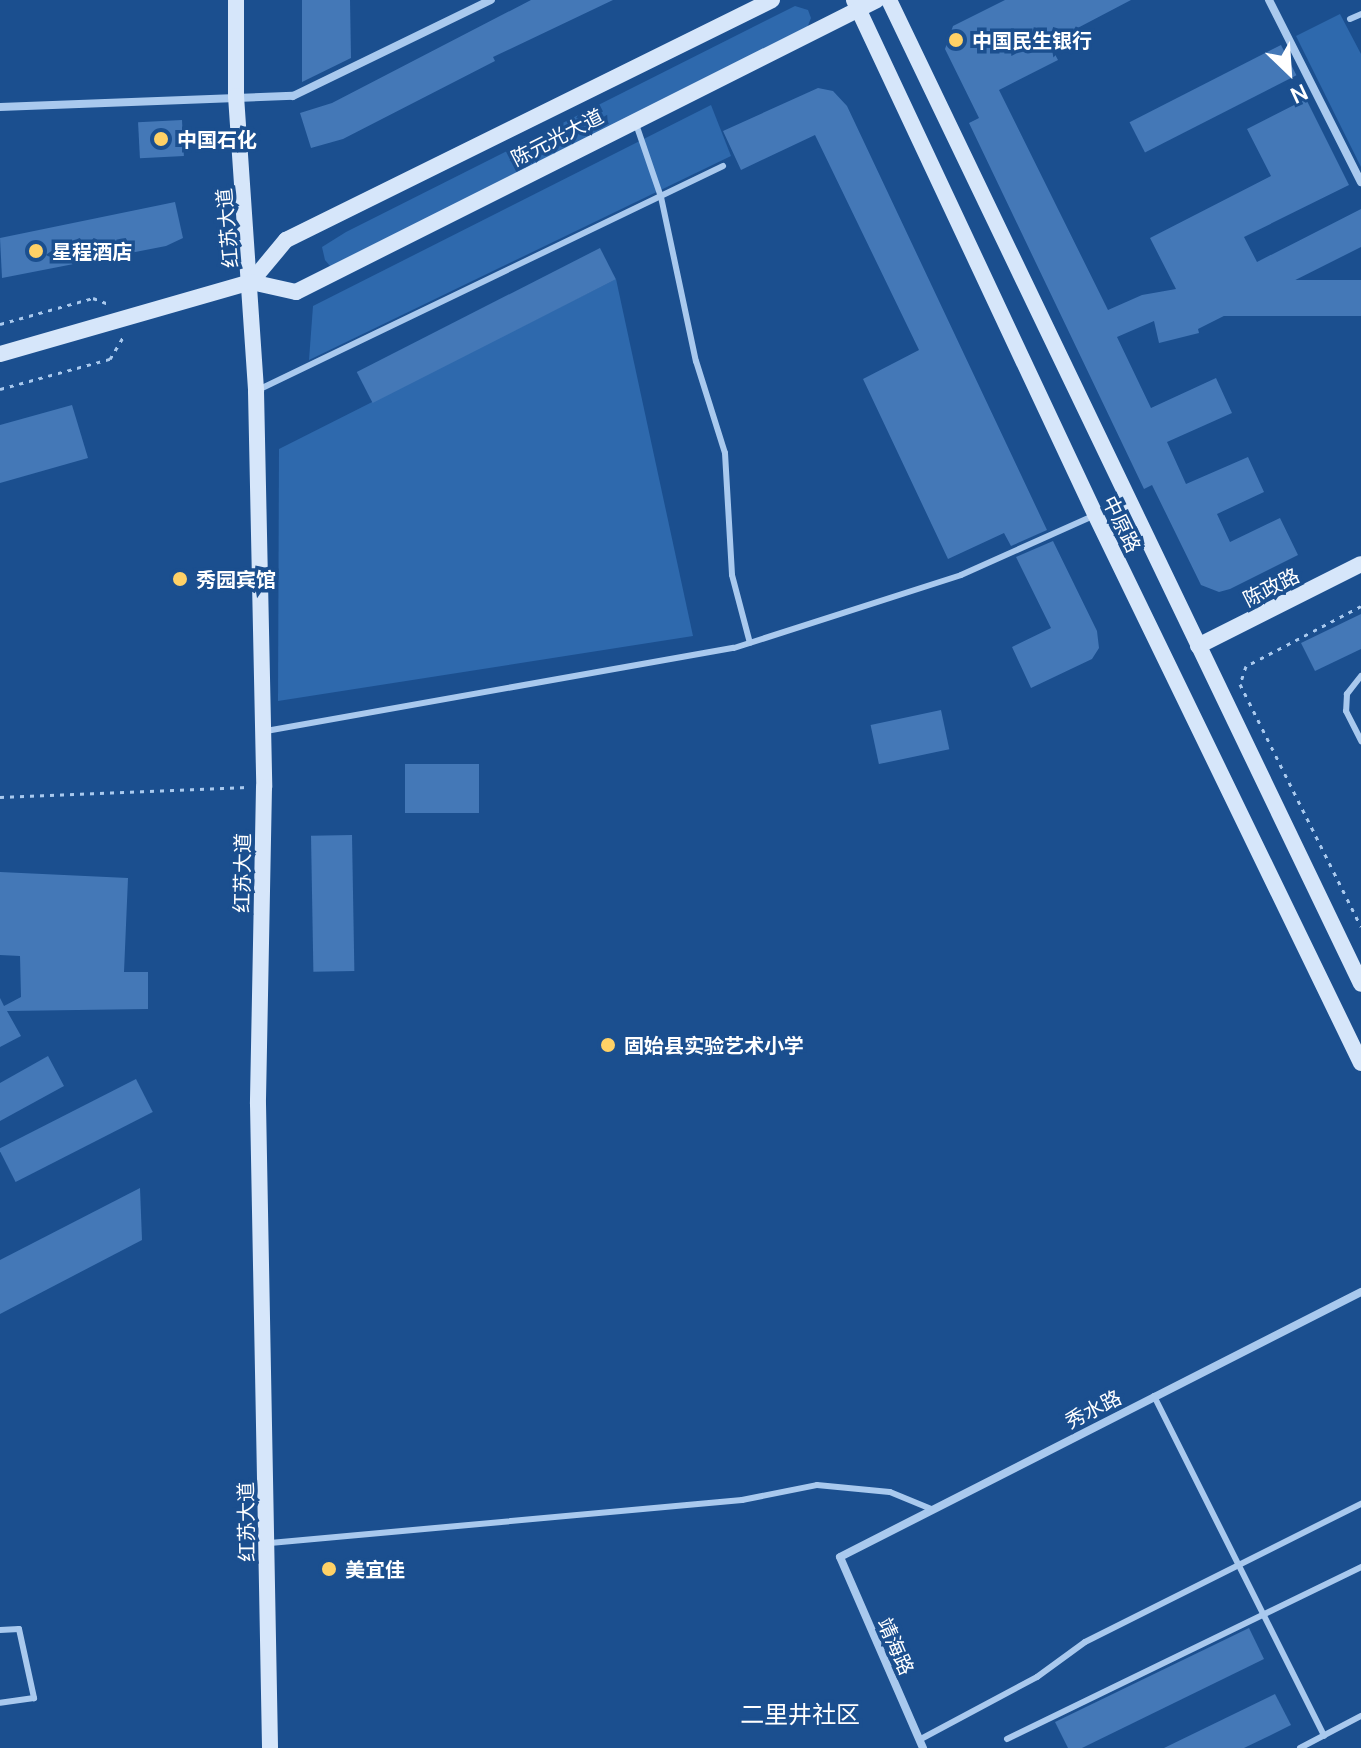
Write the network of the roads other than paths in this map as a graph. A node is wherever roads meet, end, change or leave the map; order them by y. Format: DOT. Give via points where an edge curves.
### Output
graph roads {
  1 [pos="236,0"];
  2 [pos="491,0"];
  3 [pos="772,0"];
  4 [pos="877,0"];
  5 [pos="889,0"];
  6 [pos="1269,0"];
  7 [pos="856,4"];
  8 [pos="1361,14"];
  9 [pos="1350,19"];
  10 [pos="236,96"];
  11 [pos="0,107"];
  12 [pos="634,121"];
  13 [pos="723,166"];
  14 [pos="1361,182"];
  15 [pos="661,197"];
  16 [pos="251,282"];
  17 [pos="0,354"];
  18 [pos="256,391"];
  19 [pos="1095,514"];
  20 [pos="1361,564"];
  21 [pos="750,643"];
  22 [pos="1198,646"];
  23 [pos="1361,676"];
  24 [pos="262,732"];
  25 [pos="1361,741"];
  26 [pos="1361,984"];
  27 [pos="1361,1063"];
  28 [pos="1361,1292"];
  29 [pos="1154,1396"];
  30 [pos="1361,1504"];
  31 [pos="931,1509"];
  32 [pos="267,1543"];
  33 [pos="840,1557"];
  34 [pos="1238,1565"];
  35 [pos="1361,1567"];
  36 [pos="1263,1615"];
  37 [pos="0,1630"];
  38 [pos="0,1703"];
  39 [pos="1361,1716"];
  40 [pos="1324,1736"];
  41 [pos="1007,1739"];
  42 [pos="921,1744"];
  43 [pos="270,1748"];
  44 [pos="1300,1748"];
  1 -- 10 [label="main road, 红苏大道"];
  2 -- 10 [label="street" via="293,96"];
  3 -- 16 [label="main road, 陈元光大道" via="286,240"];
  4 -- 7 [label="main road, 陈元光大道"];
  5 -- 22 [label="main road, 中原路"];
  6 -- 14 [label="street"];
  7 -- 12 [label="main road, 陈元光大道"];
  7 -- 19 [label="main road, 中原路"];
  8 -- 9 [label="lane"];
  10 -- 11 [label="street"];
  10 -- 16 [label="main road, 红苏大道"];
  12 -- 15 [label="lane"];
  12 -- 16 [label="main road, 陈元光大道" via="296,292"];
  13 -- 15 [label="lane"];
  15 -- 18 [label="lane"];
  15 -- 21 [label="lane" via="696,361 725,453 732,575"];
  16 -- 17 [label="main road, 陈元光大道"];
  16 -- 18 [label="main road, 红苏大道"];
  18 -- 24 [label="main road, 红苏大道"];
  19 -- 21 [label="lane" via="961,575"];
  19 -- 27 [label="main road, 中原路"];
  20 -- 22 [label="main road, 陈政路"];
  21 -- 24 [label="lane"];
  22 -- 26 [label="main road, 中原路"];
  23 -- 25 [label="lane" via="1347,694 1346,711"];
  24 -- 32 [label="main road, 红苏大道" via="258,1104"];
  28 -- 29 [label="street, 秀水路"];
  29 -- 31 [label="street, 秀水路"];
  29 -- 34 [label="lane"];
  30 -- 34 [label="lane"];
  31 -- 32 [label="lane" via="890,1492 817,1485 742,1500"];
  31 -- 33 [label="street, 秀水路"];
  32 -- 43 [label="main road, 红苏大道"];
  33 -- 42 [label="street, 靖海路"];
  34 -- 36 [label="lane"];
  34 -- 42 [label="lane" via="1085,1642 1037,1677"];
  35 -- 36 [label="lane"];
  36 -- 40 [label="lane"];
  36 -- 41 [label="lane"];
  37 -- 38 [label="lane" via="19,1629 34,1698"];
  39 -- 40 [label="lane"];
  40 -- 44 [label="lane"];
}
